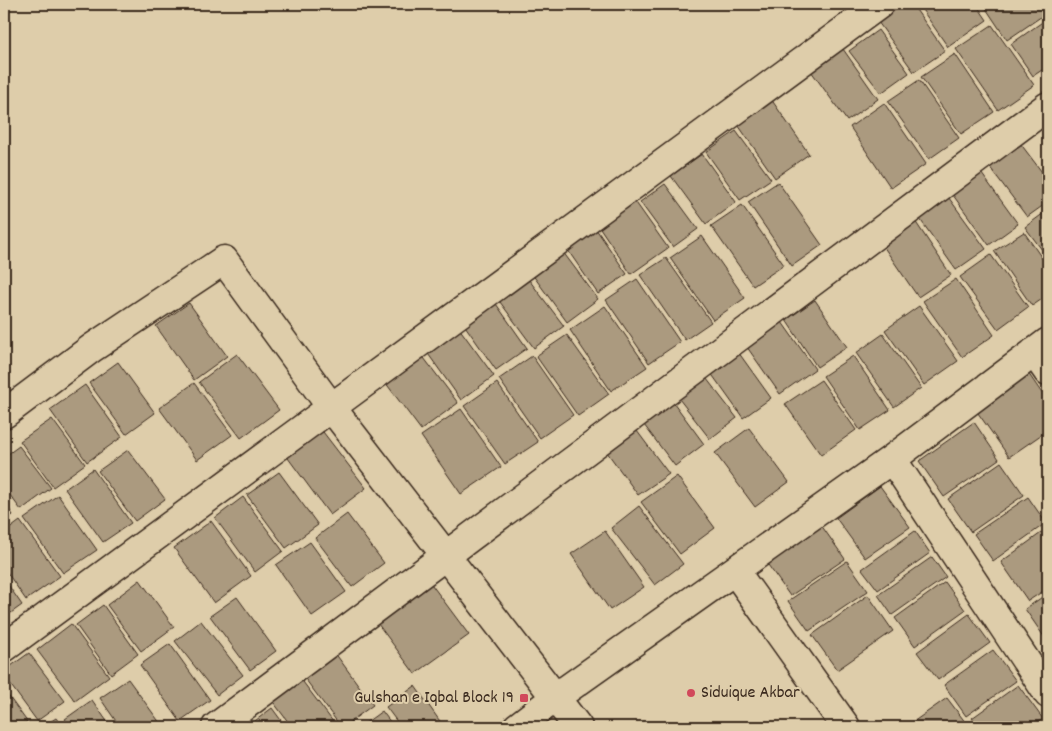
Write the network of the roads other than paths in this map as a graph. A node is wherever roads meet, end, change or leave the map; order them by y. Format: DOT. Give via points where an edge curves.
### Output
graph roads {
  1 [pos="880,4"];
  2 [pos="1048,106"];
  3 [pos="1044,355"];
  4 [pos="331,407"];
  5 [pos="4,414"];
  6 [pos="892,459"];
  7 [pos="446,555"];
  8 [pos="735,571"];
  9 [pos="4,648"];
  10 [pos="1048,694"];
  11 [pos="556,697"];
  12 [pos="216,727"];
  13 [pos="517,727"];
  14 [pos="578,727"];
  15 [pos="846,727"];
  1 -- 4 [label="street"];
  2 -- 7 [label="street"];
  3 -- 6 [label="street"];
  4 -- 5 [label="street" via="224,260 92,348"];
  4 -- 7 [label="street"];
  4 -- 9 [label="street"];
  6 -- 8 [label="street"];
  6 -- 10 [label="street"];
  7 -- 11 [label="street"];
  7 -- 12 [label="street"];
  8 -- 11 [label="street"];
  8 -- 15 [label="street"];
  11 -- 13 [label="street"];
  11 -- 14 [label="street"];
}
